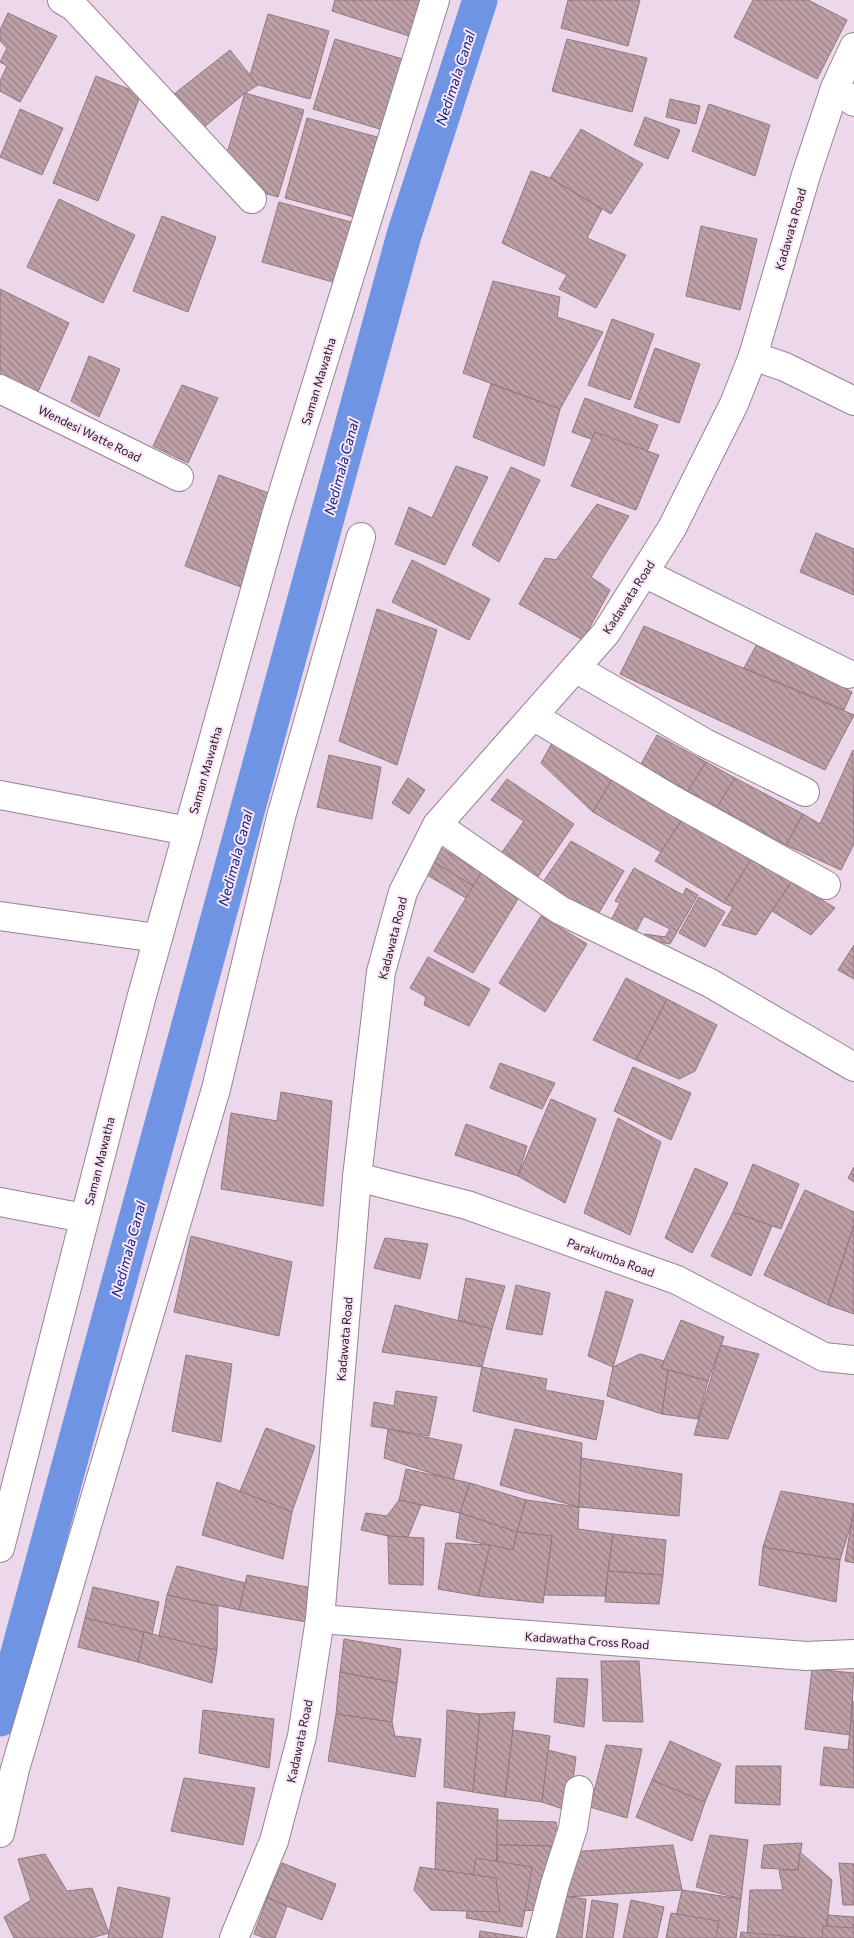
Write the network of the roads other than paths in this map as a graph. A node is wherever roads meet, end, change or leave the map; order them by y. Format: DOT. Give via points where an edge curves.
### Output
graph roads {
  1 [pos="62,0"];
  2 [pos="435,0"];
  3 [pos="854,47"];
  4 [pos="845,95"];
  5 [pos="252,199"];
  6 [pos="753,356"];
  7 [pos="0,389"];
  8 [pos="854,401"];
  9 [pos="179,477"];
  10 [pos="361,537"];
  11 [pos="644,573"];
  12 [pos="575,668"];
  13 [pos="848,674"];
  14 [pos="532,716"];
  15 [pos="805,792"];
  16 [pos="0,795"];
  17 [pos="437,825"];
  18 [pos="188,831"];
  19 [pos="826,885"];
  20 [pos="0,916"];
  21 [pos="157,938"];
  22 [pos="854,1067"];
  23 [pos="358,1177"];
  24 [pos="0,1202"];
  25 [pos="84,1218"];
  26 [pos="854,1360"];
  27 [pos="0,1548"];
  28 [pos="320,1619"];
  29 [pos="854,1654"];
  30 [pos="579,1790"];
  31 [pos="0,1832"];
  32 [pos="234,1938"];
  33 [pos="541,1938"];
  1 -- 5 [label="street" via="74,7"];
  2 -- 18 [label="street, Saman Mawatha" via="276,515"];
  3 -- 4 [label="street, Kadawata Road"];
  4 -- 6 [label="street, Kadawata Road" via="806,175"];
  6 -- 8 [label="street" via="785,367"];
  6 -- 11 [label="street, Kadawata Road" via="734,404 672,528"];
  7 -- 9 [label="street, Wendesi Watte Road"];
  10 -- 31 [label="street" via="281,817 216,1089 26,1731"];
  11 -- 12 [label="street, Kadawata Road" via="606,633"];
  11 -- 13 [label="street"];
  12 -- 14 [label="street, Kadawata Road"];
  12 -- 15 [label="street" via="705,743"];
  14 -- 17 [label="street, Kadawata Road"];
  14 -- 19 [label="street" via="673,800"];
  16 -- 18 [label="street"];
  17 -- 22 [label="street" via="560,910 710,983"];
  17 -- 23 [label="street, Kadawata Road" via="403,892 381,972"];
  18 -- 21 [label="street, Saman Mawatha"];
  20 -- 21 [label="street"];
  21 -- 25 [label="street, Saman Mawatha"];
  23 -- 26 [label="street, Parakumba Road" via="467,1205 677,1280 824,1357"];
  23 -- 28 [label="street, Kadawata Road"];
  24 -- 25 [label="street"];
  25 -- 27 [label="street, Saman Mawatha"];
  28 -- 29 [label="street, Kadawatha Cross Road" via="796,1656"];
  28 -- 32 [label="street, Kadawata Road" via="302,1736 277,1832"];
  30 -- 33 [label="street" via="573,1828"];
}
